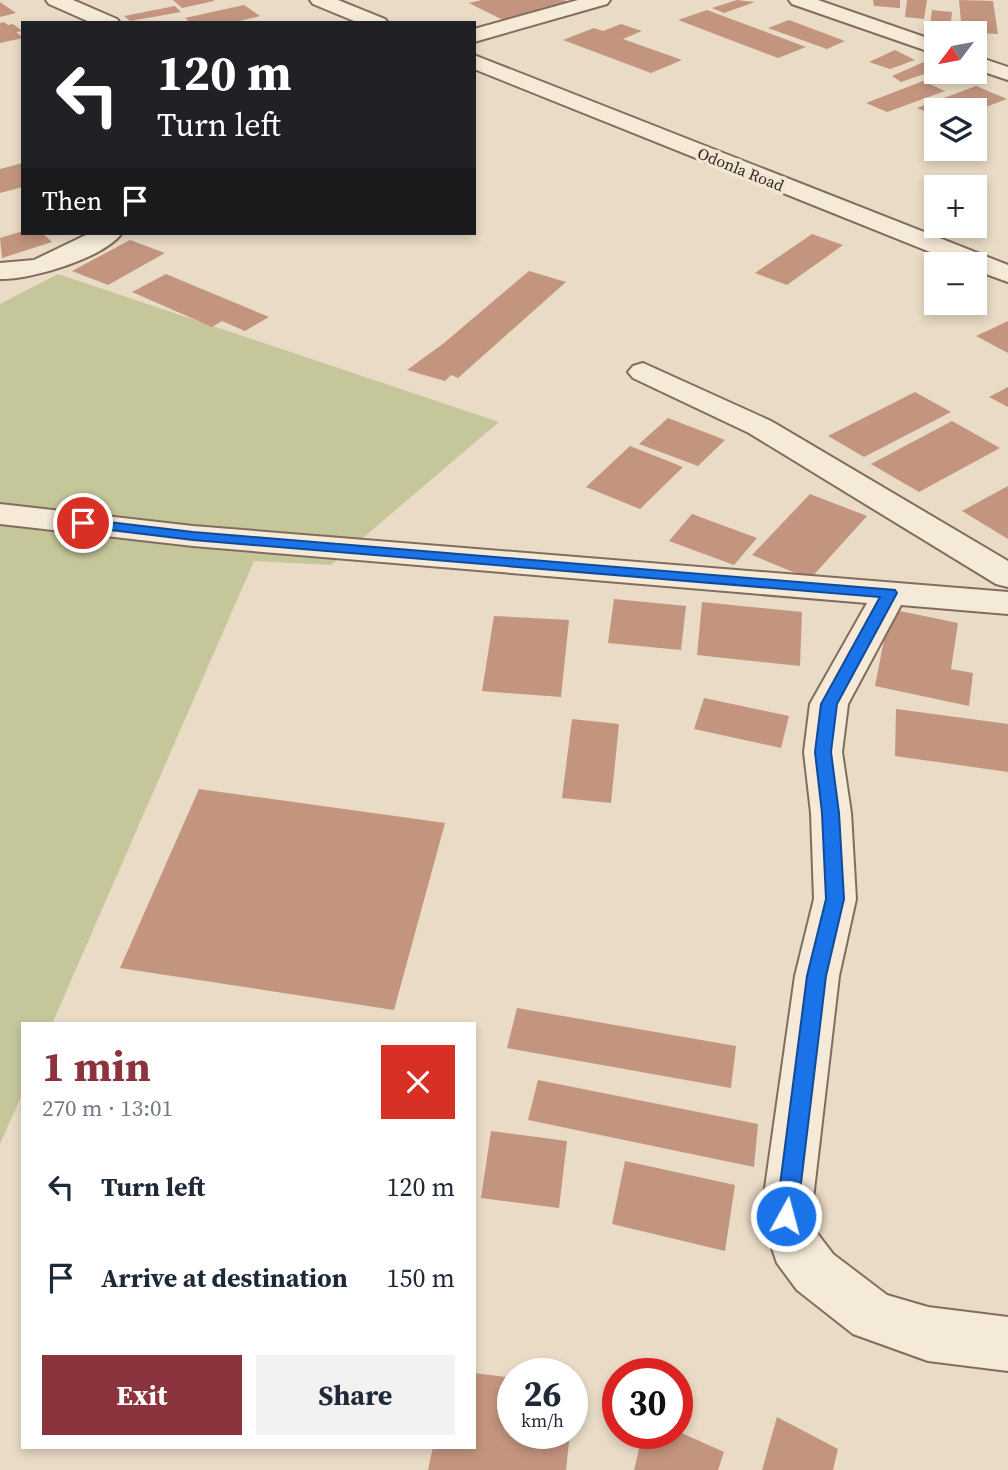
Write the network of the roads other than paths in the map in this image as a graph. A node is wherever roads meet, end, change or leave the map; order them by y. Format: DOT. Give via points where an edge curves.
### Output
graph roads {
  1 [pos="55,0"];
  2 [pos="320,0"];
  3 [pos="600,0"];
  4 [pos="799,0"];
  5 [pos="105,21"];
  6 [pos="373,21"];
  7 [pos="476,35"];
  8 [pos="924,44"];
  9 [pos="476,62"];
  10 [pos="987,66"];
  11 [pos="1008,74"];
  12 [pos="105,235"];
  13 [pos="0,271"];
  14 [pos="1008,274"];
  15 [pos="643,372"];
  16 [pos="0,514"];
  17 [pos="1008,576"];
  18 [pos="890,593"];
  19 [pos="1008,603"];
  20 [pos="1008,1344"];
  1 -- 5 [label="street"];
  2 -- 6 [label="street"];
  3 -- 7 [label="street"];
  4 -- 8 [label="street"];
  9 -- 14 [label="street, Odonla Road"];
  10 -- 11 [label="street"];
  12 -- 13 [label="street" via="34,268"];
  15 -- 17 [label="street" via="760,427"];
  16 -- 18 [label="street" via="193,536"];
  18 -- 19 [label="street"];
  18 -- 20 [label="street" via="829,704 823,752 835,899 817,976 786,1216 794,1246 816,1272 872,1316 928,1334"];
}
